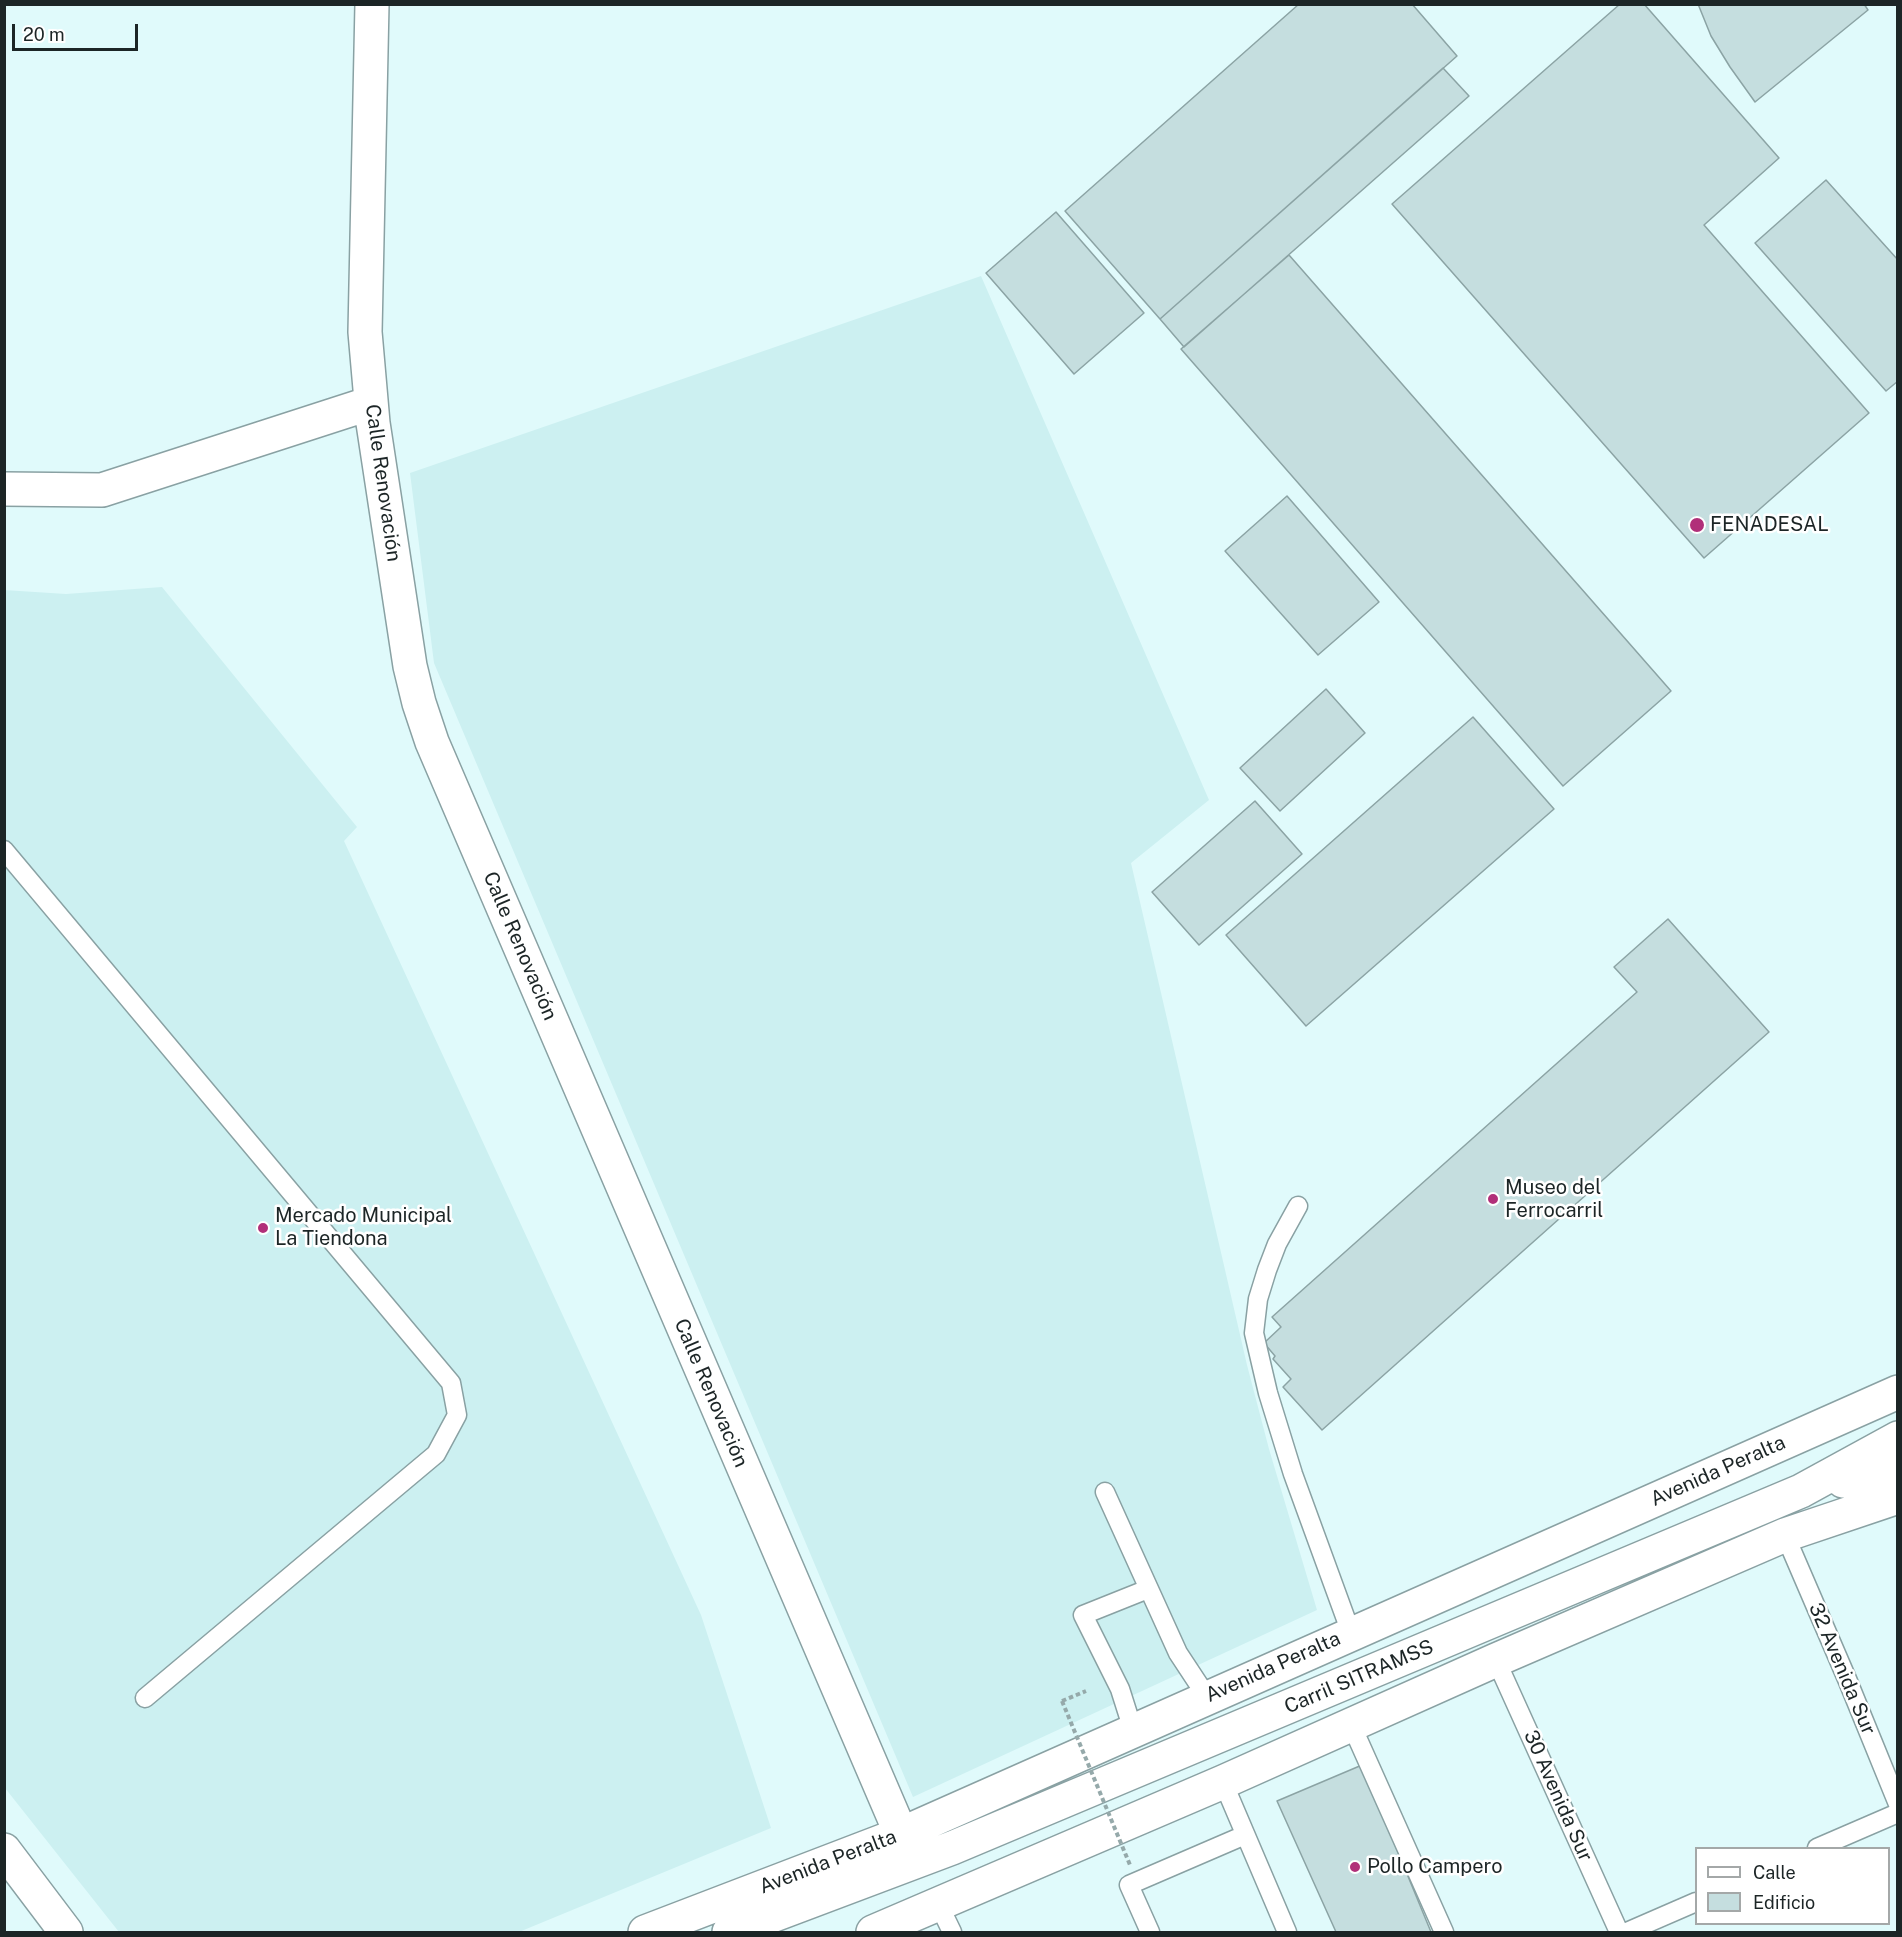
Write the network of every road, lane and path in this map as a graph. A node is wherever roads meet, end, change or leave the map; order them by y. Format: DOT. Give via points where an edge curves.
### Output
graph roads {
  1 [pos="372,4"];
  2 [pos="371,403"];
  3 [pos="4,489"];
  4 [pos="4,850"];
  5 [pos="1298,1206"];
  6 [pos="1898,1392"];
  7 [pos="1898,1438"];
  8 [pos="1898,1467"];
  9 [pos="1801,1491"];
  10 [pos="1105,1492"];
  11 [pos="1898,1497"];
  12 [pos="1785,1535"];
  13 [pos="1148,1589"];
  14 [pos="1352,1633"];
  15 [pos="1496,1660"];
  16 [pos="1207,1697"];
  17 [pos="145,1698"];
  18 [pos="1062,1701"];
  19 [pos="1351,1725"];
  20 [pos="1133,1730"];
  21 [pos="1223,1782"];
  22 [pos="1898,1804"];
  23 [pos="1898,1813"];
  24 [pos="901,1834"];
  25 [pos="1245,1835"];
  26 [pos="1819,1847"];
  27 [pos="4,1850"];
  28 [pos="918,1862"];
  29 [pos="1130,1865"];
  30 [pos="1695,1902"];
  31 [pos="945,1919"];
  32 [pos="66,1932"];
  33 [pos="645,1932"];
  34 [pos="729,1932"];
  35 [pos="795,1932"];
  36 [pos="873,1932"];
  37 [pos="1150,1932"];
  38 [pos="1287,1932"];
  39 [pos="1444,1932"];
  40 [pos="1619,1932"];
  41 [pos="1627,1932"];
  1 -- 2 [label="main road, Calle Renovación" via="365,332"];
  2 -- 3 [label="main road" via="102,490"];
  2 -- 24 [label="main road, Calle Renovación" via="410,666 432,742"];
  4 -- 17 [label="lane" via="451,1383 457,1415 436,1454"];
  5 -- 14 [label="lane" via="1267,1270 1254,1333 1293,1474"];
  6 -- 14 [label="main road, Avenida Peralta"];
  7 -- 9 [label="main road, Carril SITRAMSS"];
  8 -- 9 [label="main road, Carril SITRAMSS"];
  9 -- 28 [label="main road, Carril SITRAMSS"];
  10 -- 13 [label="lane"];
  11 -- 12 [label="main road"];
  12 -- 15 [label="main road"];
  12 -- 22 [label="lane, 32 Avenida Sur"];
  13 -- 16 [label="lane" via="1178,1653"];
  13 -- 20 [label="lane" via="1083,1615 1120,1689"];
  14 -- 16 [label="main road, Avenida Peralta"];
  15 -- 19 [label="main road"];
  15 -- 40 [label="lane, 30 Avenida Sur"];
  16 -- 20 [label="main road, Avenida Peralta"];
  18 -- 29 [label="path, bridge"];
  19 -- 21 [label="main road"];
  19 -- 39 [label="lane"];
  20 -- 24 [label="main road, Avenida Peralta"];
  21 -- 25 [label="lane"];
  21 -- 31 [label="main road"];
  23 -- 26 [label="lane"];
  24 -- 33 [label="main road, Avenida Peralta"];
  25 -- 37 [label="lane" via="1129,1885"];
  25 -- 38 [label="lane"];
  27 -- 32 [label="main road"];
  28 -- 34 [label="main road, Carril SITRAMSS"];
  28 -- 35 [label="main road, Carril SITRAMSS"];
  30 -- 41 [label="lane"];
  31 -- 36 [label="main road"];
}
